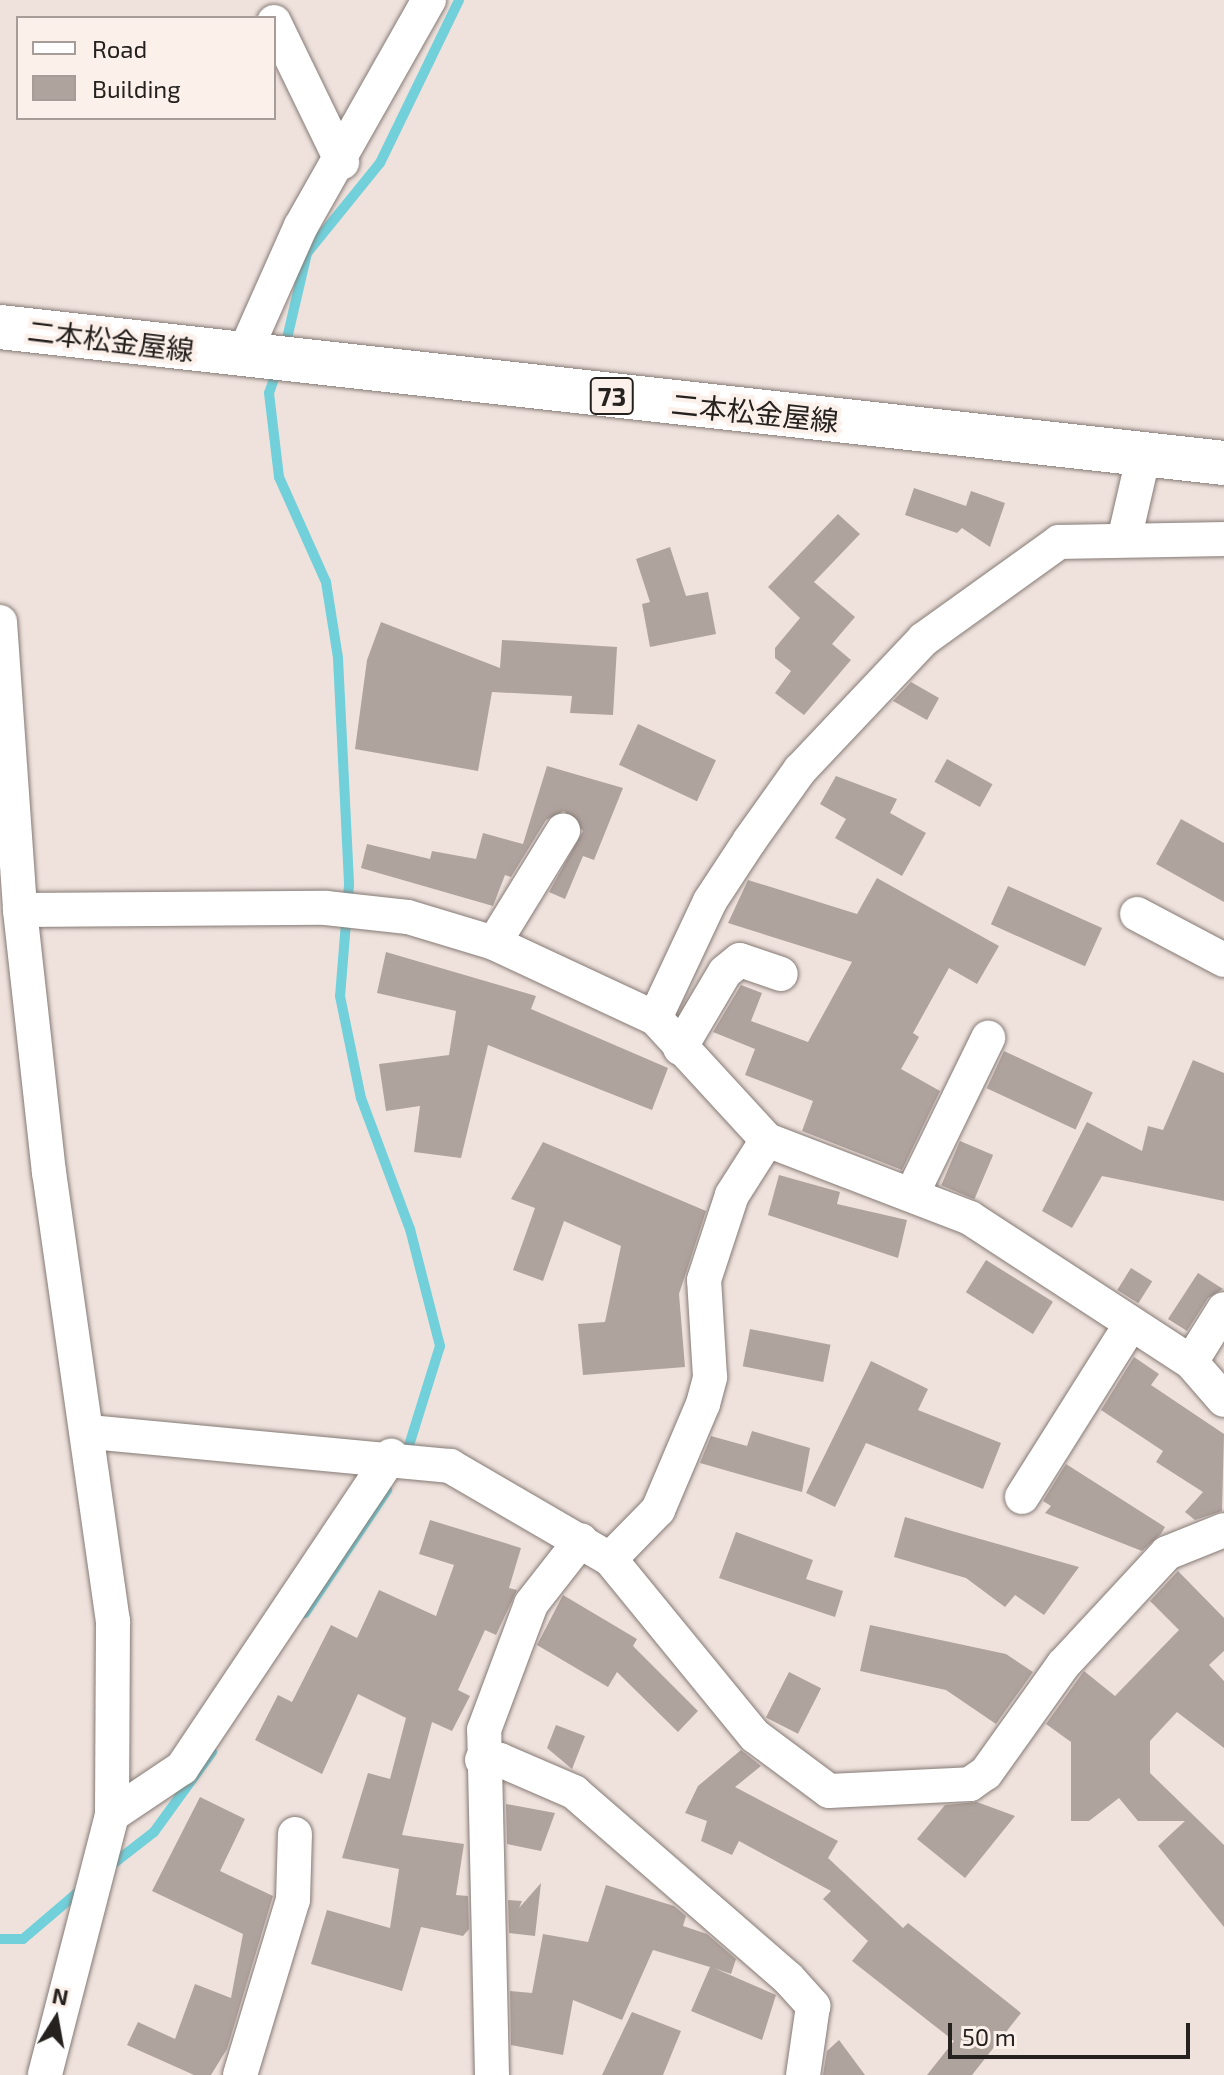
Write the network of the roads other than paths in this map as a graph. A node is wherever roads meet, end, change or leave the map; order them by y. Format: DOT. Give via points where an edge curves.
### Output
graph roads {
  1 [pos="429,0"];
  2 [pos="276,26"];
  3 [pos="342,162"];
  4 [pos="0,327"];
  5 [pos="243,356"];
  6 [pos="1144,454"];
  7 [pos="1224,463"];
  8 [pos="1125,536"];
  9 [pos="1224,539"];
  10 [pos="0,622"];
  11 [pos="563,831"];
  12 [pos="20,910"];
  13 [pos="1137,914"];
  14 [pos="494,943"];
  15 [pos="1224,960"];
  16 [pos="781,974"];
  17 [pos="655,1018"];
  18 [pos="988,1038"];
  19 [pos="680,1048"];
  20 [pos="767,1140"];
  21 [pos="912,1194"];
  22 [pos="1224,1309"];
  23 [pos="1131,1324"];
  24 [pos="1191,1362"];
  25 [pos="1224,1400"];
  26 [pos="90,1432"];
  27 [pos="391,1456"];
  28 [pos="1022,1497"];
  29 [pos="1224,1530"];
  30 [pos="581,1540"];
  31 [pos="610,1559"];
  32 [pos="482,1760"];
  33 [pos="112,1815"];
  34 [pos="295,1834"];
  35 [pos="45,2075"];
  36 [pos="240,2075"];
  37 [pos="492,2075"];
  38 [pos="803,2075"];
  1 -- 3 [label="street"];
  2 -- 3 [label="street"];
  3 -- 5 [label="street" via="301,226"];
  4 -- 5 [label="main road, 二本松金屋線 / 73"];
  5 -- 6 [label="main road, 二本松金屋線 / 73"];
  6 -- 7 [label="main road, 二本松金屋線 / 73"];
  6 -- 8 [label="street"];
  8 -- 9 [label="street"];
  8 -- 17 [label="street" via="1059,542 924,639 800,770 750,840 710,901"];
  10 -- 12 [label="street"];
  11 -- 14 [label="street"];
  12 -- 14 [label="street" via="326,908 408,917"];
  12 -- 26 [label="street" via="49,1172"];
  13 -- 15 [label="street"];
  14 -- 17 [label="street"];
  16 -- 19 [label="street" via="740,960 725,972"];
  17 -- 19 [label="street"];
  18 -- 21 [label="street"];
  19 -- 20 [label="street"];
  20 -- 21 [label="street"];
  20 -- 31 [label="street" via="732,1195 704,1280 710,1377 703,1404 658,1510"];
  21 -- 23 [label="street" via="970,1218"];
  22 -- 24 [label="street"];
  23 -- 24 [label="street"];
  23 -- 28 [label="street"];
  24 -- 25 [label="street"];
  26 -- 27 [label="street"];
  26 -- 33 [label="street" via="113,1621"];
  27 -- 30 [label="street" via="450,1466"];
  27 -- 33 [label="street" via="182,1768"];
  29 -- 31 [label="street" via="1167,1553 1063,1665 986,1773 945,1790 829,1791 811,1783 755,1736"];
  30 -- 31 [label="street"];
  30 -- 32 [label="street" via="531,1604 510,1649 490,1701"];
  32 -- 37 [label="street"];
  32 -- 38 [label="street" via="500,1760 574,1792 788,1978 813,2006"];
  33 -- 35 [label="street"];
  34 -- 36 [label="street" via="293,1900"];
}
